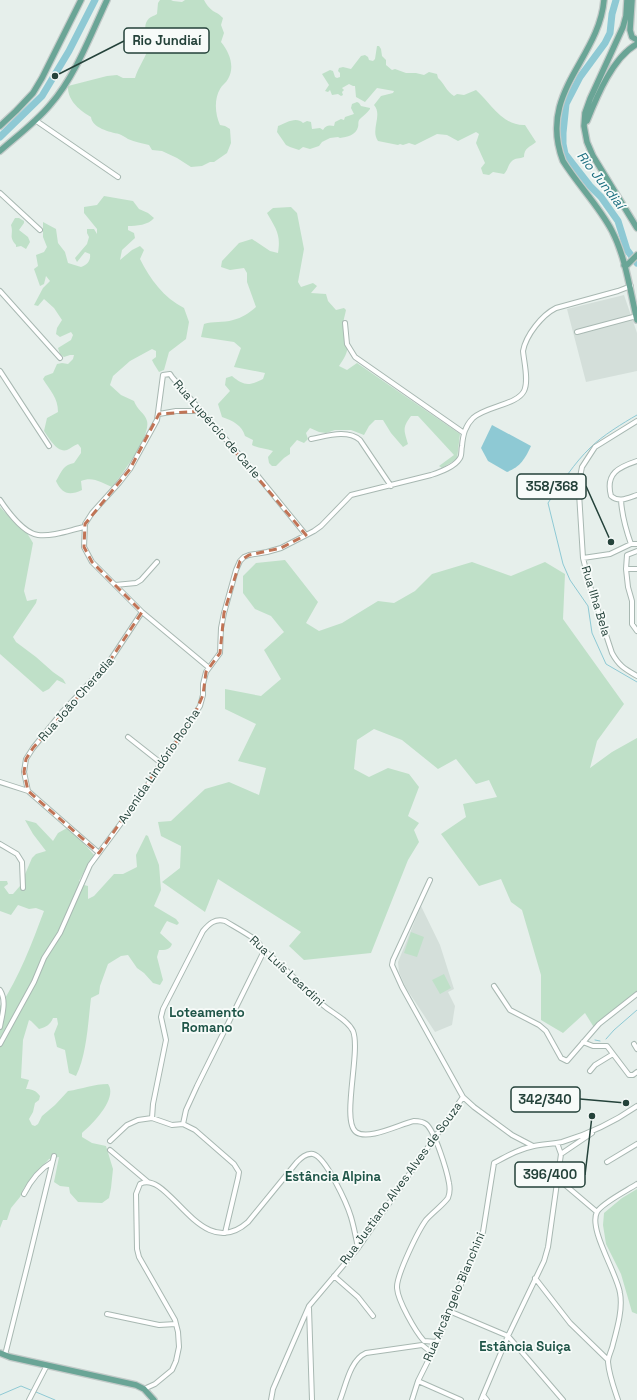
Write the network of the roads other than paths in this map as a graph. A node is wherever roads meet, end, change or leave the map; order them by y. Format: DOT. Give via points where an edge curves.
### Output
graph roads {
  1 [pos="81,0"];
  2 [pos="107,0"];
  3 [pos="604,0"];
  4 [pos="627,0"];
  5 [pos="632,0"];
  6 [pos="637,40"];
  7 [pos="637,44"];
  8 [pos="35,120"];
  9 [pos="0,126"];
  10 [pos="584,126"];
  11 [pos="0,151"];
  12 [pos="118,177"];
  13 [pos="0,193"];
  14 [pos="637,228"];
  15 [pos="40,230"];
  16 [pos="637,255"];
  17 [pos="627,264"];
  18 [pos="630,286"];
  19 [pos="0,291"];
  20 [pos="637,308"];
  21 [pos="637,318"];
  22 [pos="345,323"];
  23 [pos="576,332"];
  24 [pos="60,358"];
  25 [pos="0,371"];
  26 [pos="200,411"];
  27 [pos="159,414"];
  28 [pos="637,421"];
  29 [pos="464,433"];
  30 [pos="311,439"];
  31 [pos="49,446"];
  32 [pos="637,461"];
  33 [pos="391,486"];
  34 [pos="637,495"];
  35 [pos="0,500"];
  36 [pos="621,500"];
  37 [pos="84,527"];
  38 [pos="306,535"];
  39 [pos="632,544"];
  40 [pos="637,544"];
  41 [pos="637,551"];
  42 [pos="583,558"];
  43 [pos="157,562"];
  44 [pos="626,569"];
  45 [pos="637,570"];
  46 [pos="115,585"];
  47 [pos="142,612"];
  48 [pos="635,620"];
  49 [pos="637,630"];
  50 [pos="208,667"];
  51 [pos="637,676"];
  52 [pos="128,737"];
  53 [pos="161,763"];
  54 [pos="0,782"];
  55 [pos="28,791"];
  56 [pos="0,844"];
  57 [pos="99,853"];
  58 [pos="430,880"];
  59 [pos="23,888"];
  60 [pos="264,951"];
  61 [pos="494,986"];
  62 [pos="0,990"];
  63 [pos="637,994"];
  64 [pos="0,1027"];
  65 [pos="583,1042"];
  66 [pos="0,1044"];
  67 [pos="634,1044"];
  68 [pos="637,1049"];
  69 [pos="613,1054"];
  70 [pos="590,1071"];
  71 [pos="637,1072"];
  72 [pos="463,1097"];
  73 [pos="636,1107"];
  74 [pos="637,1112"];
  75 [pos="152,1118"];
  76 [pos="183,1124"];
  77 [pos="597,1129"];
  78 [pos="435,1137"];
  79 [pos="110,1141"];
  80 [pos="564,1141"];
  81 [pos="557,1143"];
  82 [pos="637,1144"];
  83 [pos="533,1146"];
  84 [pos="569,1149"];
  85 [pos="110,1150"];
  86 [pos="561,1154"];
  87 [pos="54,1156"];
  88 [pos="52,1162"];
  89 [pos="607,1162"];
  90 [pos="557,1178"];
  91 [pos="148,1182"];
  92 [pos="637,1184"];
  93 [pos="24,1194"];
  94 [pos="597,1212"];
  95 [pos="225,1233"];
  96 [pos="358,1248"];
  97 [pos="334,1276"];
  98 [pos="535,1278"];
  99 [pos="309,1306"];
  100 [pos="449,1311"];
  101 [pos="107,1314"];
  102 [pos="373,1316"];
  103 [pos="176,1324"];
  104 [pos="508,1336"];
  105 [pos="437,1342"];
  106 [pos="423,1343"];
  107 [pos="432,1353"];
  108 [pos="2,1354"];
  109 [pos="608,1360"];
  110 [pos="47,1365"];
  111 [pos="418,1381"];
  112 [pos="144,1389"];
  113 [pos="482,1398"];
  114 [pos="29,1400"];
  115 [pos="154,1400"];
  116 [pos="271,1400"];
  117 [pos="312,1400"];
  118 [pos="340,1400"];
  119 [pos="412,1400"];
  120 [pos="461,1400"];
  121 [pos="487,1400"];
  122 [pos="563,1400"];
  123 [pos="618,1400"];
  1 -- 9 [label="main road" via="42,78 32,93"];
  2 -- 8 [label="main road" via="63,89"];
  3 -- 17 [label="main road" via="600,22 592,41 562,97 557,137 563,161 603,216"];
  4 -- 10 [label="main road" via="623,27 590,99"];
  5 -- 6 [label="main road" via="630,30 632,37"];
  7 -- 10 [label="main road" via="627,50 619,60 599,91"];
  8 -- 11 [label="main road"];
  8 -- 12 [label="street"];
  10 -- 14 [label="main road" via="593,156"];
  13 -- 15 [label="street"];
  16 -- 17 [label="main road"];
  17 -- 18 [label="main road"];
  18 -- 20 [label="street"];
  18 -- 21 [label="main road"];
  18 -- 29 [label="street, Avenida Lindório Rocha" via="548,312 539,321 524,346 524,392 513,400 477,415"];
  19 -- 24 [label="street"];
  21 -- 23 [label="street"];
  22 -- 29 [label="street" via="347,344 355,356"];
  25 -- 31 [label="street"];
  26 -- 27 [label="street"];
  26 -- 27 [label="street, Rua Lupércio de Carle" via="167,373 163,375"];
  26 -- 38 [label="street, Rua Lupércio de Carle"];
  27 -- 37 [label="street, Rua Lupércio de Carle" via="130,469 92,513"];
  28 -- 42 [label="street, Rua Ilha Bela" via="596,447 582,467 579,493"];
  29 -- 33 [label="street, Avenida Lindório Rocha" via="460,458 455,463 439,472"];
  30 -- 33 [label="street" via="344,434 355,436"];
  32 -- 36 [label="street" via="622,466 611,476 611,496"];
  33 -- 38 [label="street, Avenida Lindório Rocha" via="351,496 321,526"];
  34 -- 36 [label="street"];
  35 -- 37 [label="street" via="11,517 32,533 51,534"];
  36 -- 39 [label="street" via="626,529"];
  37 -- 46 [label="street" via="84,547 92,562"];
  38 -- 50 [label="street, Avenida Lindório Rocha" via="281,548 248,555 240,561 224,613 220,653 217,660"];
  39 -- 40 [label="street"];
  39 -- 42 [label="street" via="610,554"];
  41 -- 44 [label="street" via="627,555"];
  42 -- 51 [label="street, Rua Ilha Bela" via="612,653 622,667"];
  43 -- 46 [label="street" via="136,583"];
  44 -- 45 [label="street"];
  44 -- 48 [label="street"];
  46 -- 47 [label="street"];
  47 -- 50 [label="street"];
  47 -- 55 [label="street, Rua João Cheradia" via="110,662 62,711 33,748 26,759 24,772"];
  48 -- 49 [label="street" via="634,628"];
  50 -- 53 [label="street, Avenida Lindório Rocha" via="200,706"];
  52 -- 53 [label="street"];
  53 -- 57 [label="street, Avenida Lindório Rocha" via="143,794"];
  54 -- 55 [label="street"];
  55 -- 57 [label="street"];
  56 -- 59 [label="street" via="17,854 22,862"];
  57 -- 66 [label="street, Avenida Lindório Rocha" via="90,865 60,933 44,958 34,982"];
  58 -- 72 [label="street" via="392,965 402,988"];
  60 -- 75 [label="street, Rua Luís Leardini" via="256,941 221,919 214,921 203,931 163,1009 161,1018 166,1040"];
  60 -- 76 [label="street" via="197,1086 186,1110"];
  60 -- 78 [label="street, Rua Luís Leardini" via="353,1030 355,1048 350,1114 352,1127 356,1132 375,1133 421,1121"];
  61 -- 65 [label="street" via="510,1010 546,1031 561,1058 567,1061"];
  62 -- 64 [label="street" via="4,1005"];
  63 -- 65 [label="street" via="599,1024"];
  65 -- 69 [label="street" via="594,1046 607,1046"];
  67 -- 68 [label="street"];
  69 -- 70 [label="street"];
  69 -- 71 [label="street" via="629,1075"];
  72 -- 78 [label="street, Rua Justiano Alves Alves de Souza"];
  72 -- 83 [label="street" via="512,1135"];
  73 -- 74 [label="street"];
  73 -- 77 [label="street"];
  75 -- 76 [label="street" via="172,1125"];
  75 -- 79 [label="street" via="127,1125"];
  76 -- 95 [label="street" via="195,1130 234,1164 239,1172"];
  77 -- 80 [label="street"];
  77 -- 84 [label="street"];
  78 -- 96 [label="street, Rua Justiano Alves Alves de Souza"];
  78 -- 106 [label="street" via="449,1184 448,1198 425,1222 397,1282 399,1294"];
  80 -- 81 [label="street"];
  80 -- 84 [label="street"];
  81 -- 83 [label="street"];
  81 -- 86 [label="street"];
  82 -- 89 [label="street"];
  83 -- 100 [label="street, Rua Arcângelo Bianchini" via="513,1152 494,1163 483,1232"];
  84 -- 86 [label="street"];
  85 -- 91 [label="street"];
  86 -- 90 [label="street"];
  87 -- 88 [label="street"];
  88 -- 93 [label="street" via="34,1178"];
  88 -- 108 [label="street" via="29,1259"];
  90 -- 94 [label="street"];
  90 -- 98 [label="street" via="548,1247 544,1262"];
  91 -- 95 [label="street" via="156,1184 200,1224 218,1233"];
  91 -- 103 [label="street" via="140,1184 136,1194 137,1249"];
  92 -- 94 [label="street"];
  94 -- 109 [label="street" via="597,1234 620,1293 620,1309"];
  95 -- 96 [label="street" via="234,1232 244,1225 297,1162 304,1156 314,1154 328,1170 347,1206"];
  96 -- 97 [label="street, Rua Justiano Alves Alves de Souza"];
  97 -- 99 [label="street, Rua Justiano Alves Alves de Souza"];
  97 -- 102 [label="street" via="365,1304"];
  98 -- 104 [label="street"];
  98 -- 109 [label="street" via="570,1323"];
  99 -- 116 [label="street, Rua Justiano Alves Alves de Souza" via="273,1389"];
  99 -- 117 [label="street"];
  100 -- 104 [label="street"];
  100 -- 105 [label="street, Rua Arcângelo Bianchini"];
  101 -- 103 [label="street" via="160,1325"];
  103 -- 112 [label="street" via="179,1347 172,1370 155,1384"];
  104 -- 113 [label="street"];
  104 -- 122 [label="street"];
  105 -- 106 [label="street"];
  105 -- 107 [label="street, Rua Arcângelo Bianchini"];
  106 -- 107 [label="street"];
  106 -- 118 [label="street" via="361,1355 354,1364"];
  107 -- 111 [label="street, Rua Arcângelo Bianchini"];
  108 -- 110 [label="main road"];
  109 -- 123 [label="street"];
  110 -- 112 [label="main road" via="121,1381"];
  110 -- 114 [label="street"];
  111 -- 119 [label="street, Rua Arcângelo Bianchini"];
  111 -- 120 [label="street"];
  112 -- 115 [label="main road"];
  113 -- 121 [label="street"];
}
